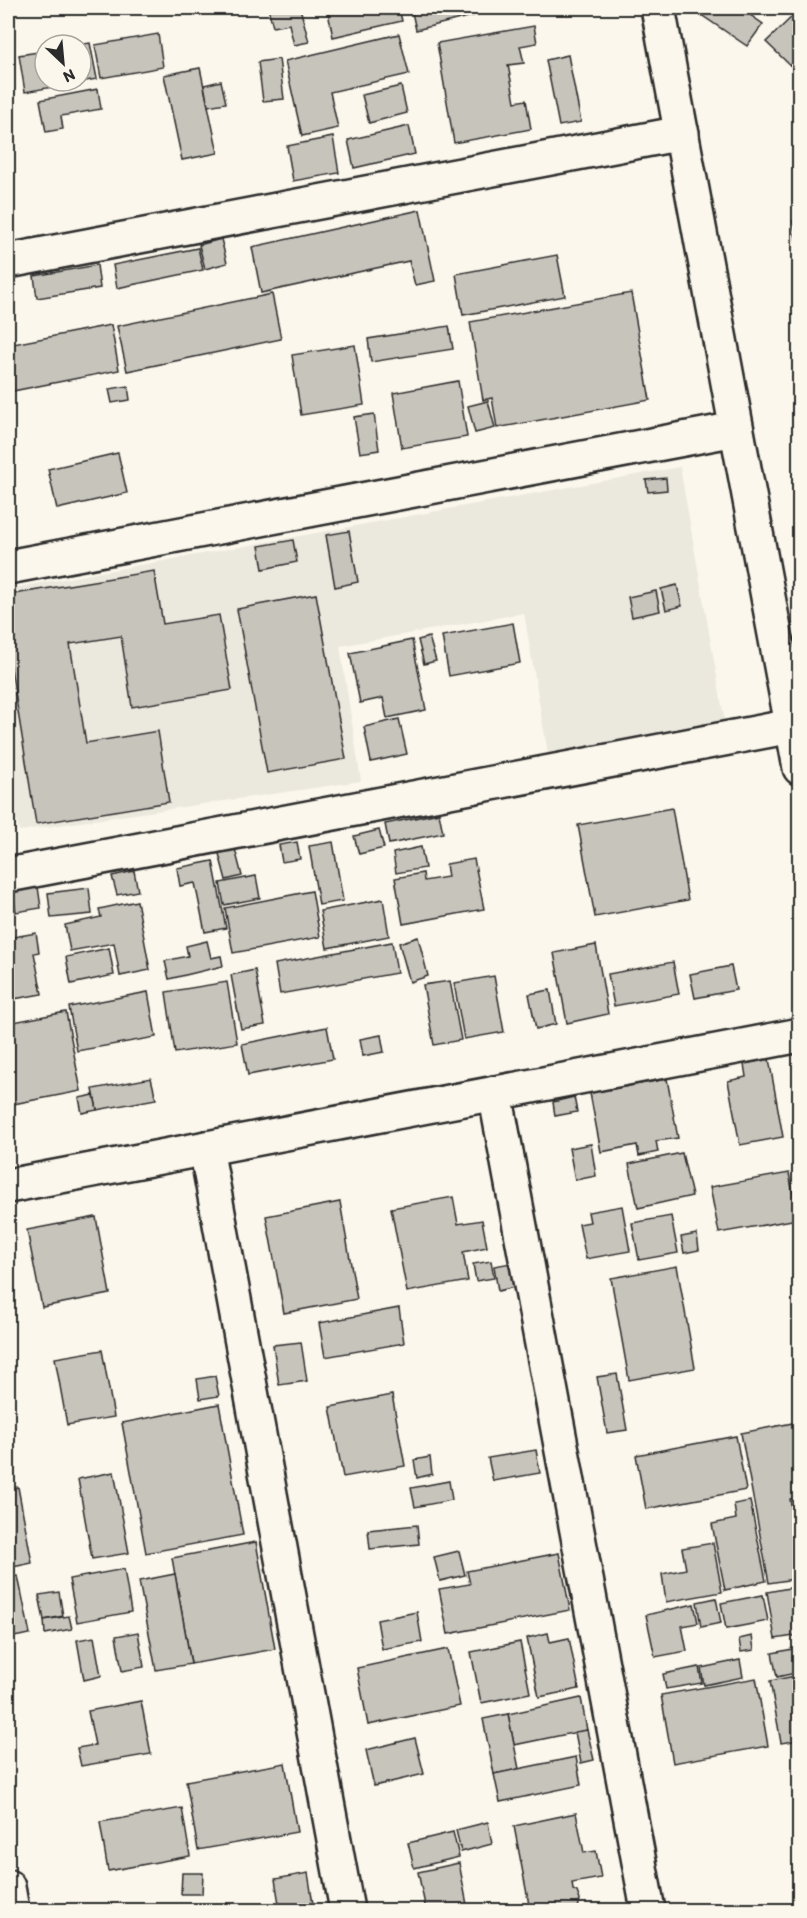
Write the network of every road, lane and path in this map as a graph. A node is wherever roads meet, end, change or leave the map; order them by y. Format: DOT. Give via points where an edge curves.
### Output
graph roads {
  1 [pos="658,8"];
  2 [pos="682,133"];
  3 [pos="8,261"];
  4 [pos="736,429"];
  5 [pos="8,567"];
  6 [pos="792,726"];
  7 [pos="800,768"];
  8 [pos="8,875"];
  9 [pos="800,1035"];
  10 [pos="495,1093"];
  11 [pos="206,1148"];
  12 [pos="8,1186"];
  13 [pos="8,1887"];
  14 [pos="12,1911"];
  15 [pos="347,1911"];
  16 [pos="648,1911"];
  1 -- 2 [label="street"];
  2 -- 3 [label="street"];
  2 -- 4 [label="street"];
  4 -- 5 [label="street"];
  4 -- 6 [label="street"];
  6 -- 7 [label="street"];
  6 -- 8 [label="street"];
  9 -- 10 [label="street"];
  10 -- 11 [label="street"];
  10 -- 16 [label="street"];
  11 -- 12 [label="street"];
  11 -- 15 [label="street"];
  13 -- 14 [label="street"];
}
